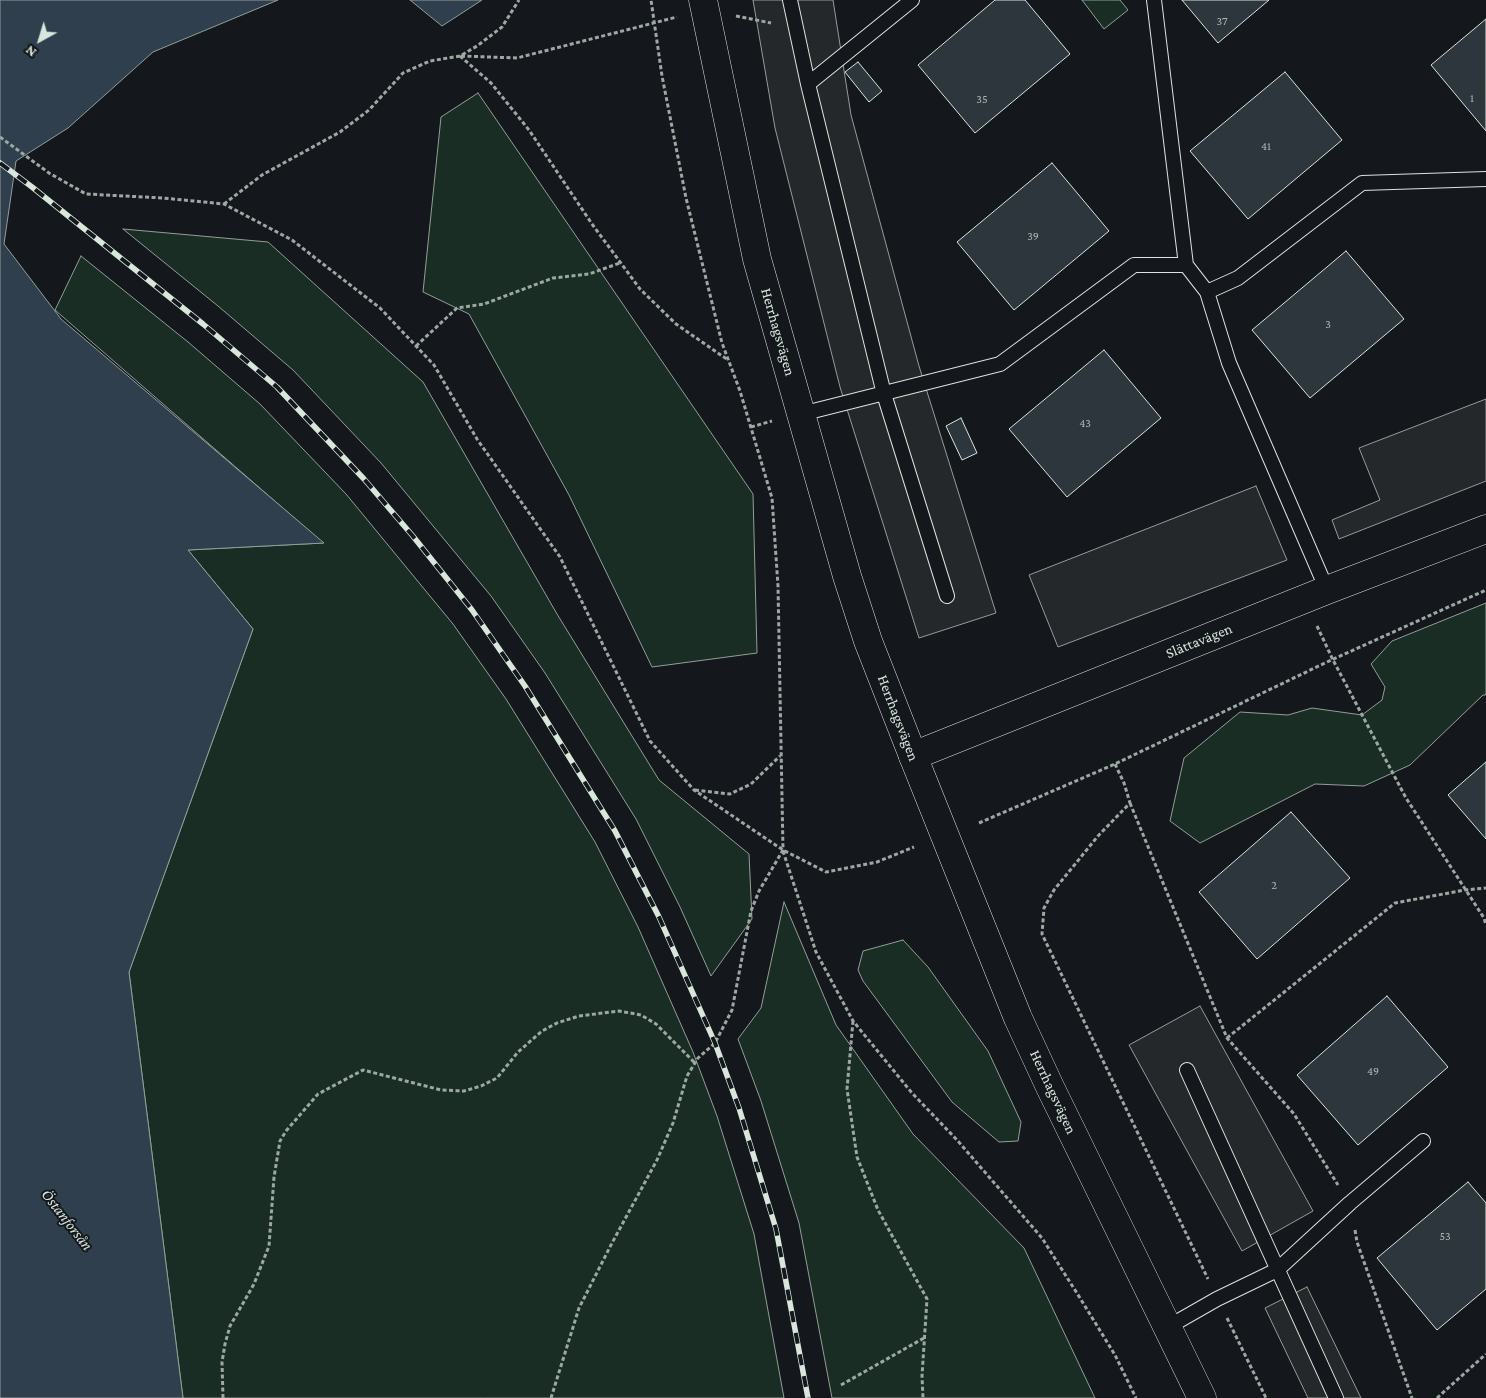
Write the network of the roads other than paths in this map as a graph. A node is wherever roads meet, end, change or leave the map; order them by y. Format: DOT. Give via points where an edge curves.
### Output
graph roads {
  1 [pos="790,0"];
  2 [pos="912,0"];
  3 [pos="1154,0"];
  4 [pos="704,4"];
  5 [pos="808,84"];
  6 [pos="1486,179"];
  7 [pos="1186,265"];
  8 [pos="1207,292"];
  9 [pos="884,394"];
  10 [pos="801,414"];
  11 [pos="1486,528"];
  12 [pos="1316,594"];
  13 [pos="947,596"];
  14 [pos="913,756"];
  15 [pos="1187,1070"];
  16 [pos="1423,1141"];
  17 [pos="1277,1270"];
  18 [pos="1168,1327"];
  19 [pos="1202,1398"];
  20 [pos="1336,1398"];
  1 -- 5 [label="lane"];
  2 -- 5 [label="lane"];
  3 -- 7 [label="lane"];
  4 -- 10 [label="street, Herrhagsvägen" via="757,259"];
  5 -- 9 [label="lane"];
  6 -- 8 [label="lane" via="1362,182 1238,278"];
  7 -- 8 [label="lane"];
  7 -- 9 [label="lane" via="1134,265 1000,364"];
  8 -- 12 [label="lane" via="1229,363"];
  9 -- 10 [label="lane"];
  9 -- 13 [label="lane"];
  10 -- 14 [label="street, Herrhagsvägen" via="868,641"];
  11 -- 12 [label="street, Slättavägen"];
  12 -- 14 [label="street, Slättavägen"];
  14 -- 18 [label="street, Herrhagsvägen" via="1018,1018"];
  15 -- 17 [label="lane"];
  16 -- 17 [label="lane"];
  17 -- 18 [label="lane"];
  17 -- 20 [label="lane"];
  18 -- 19 [label="street, Herrhagsvägen"];
}
